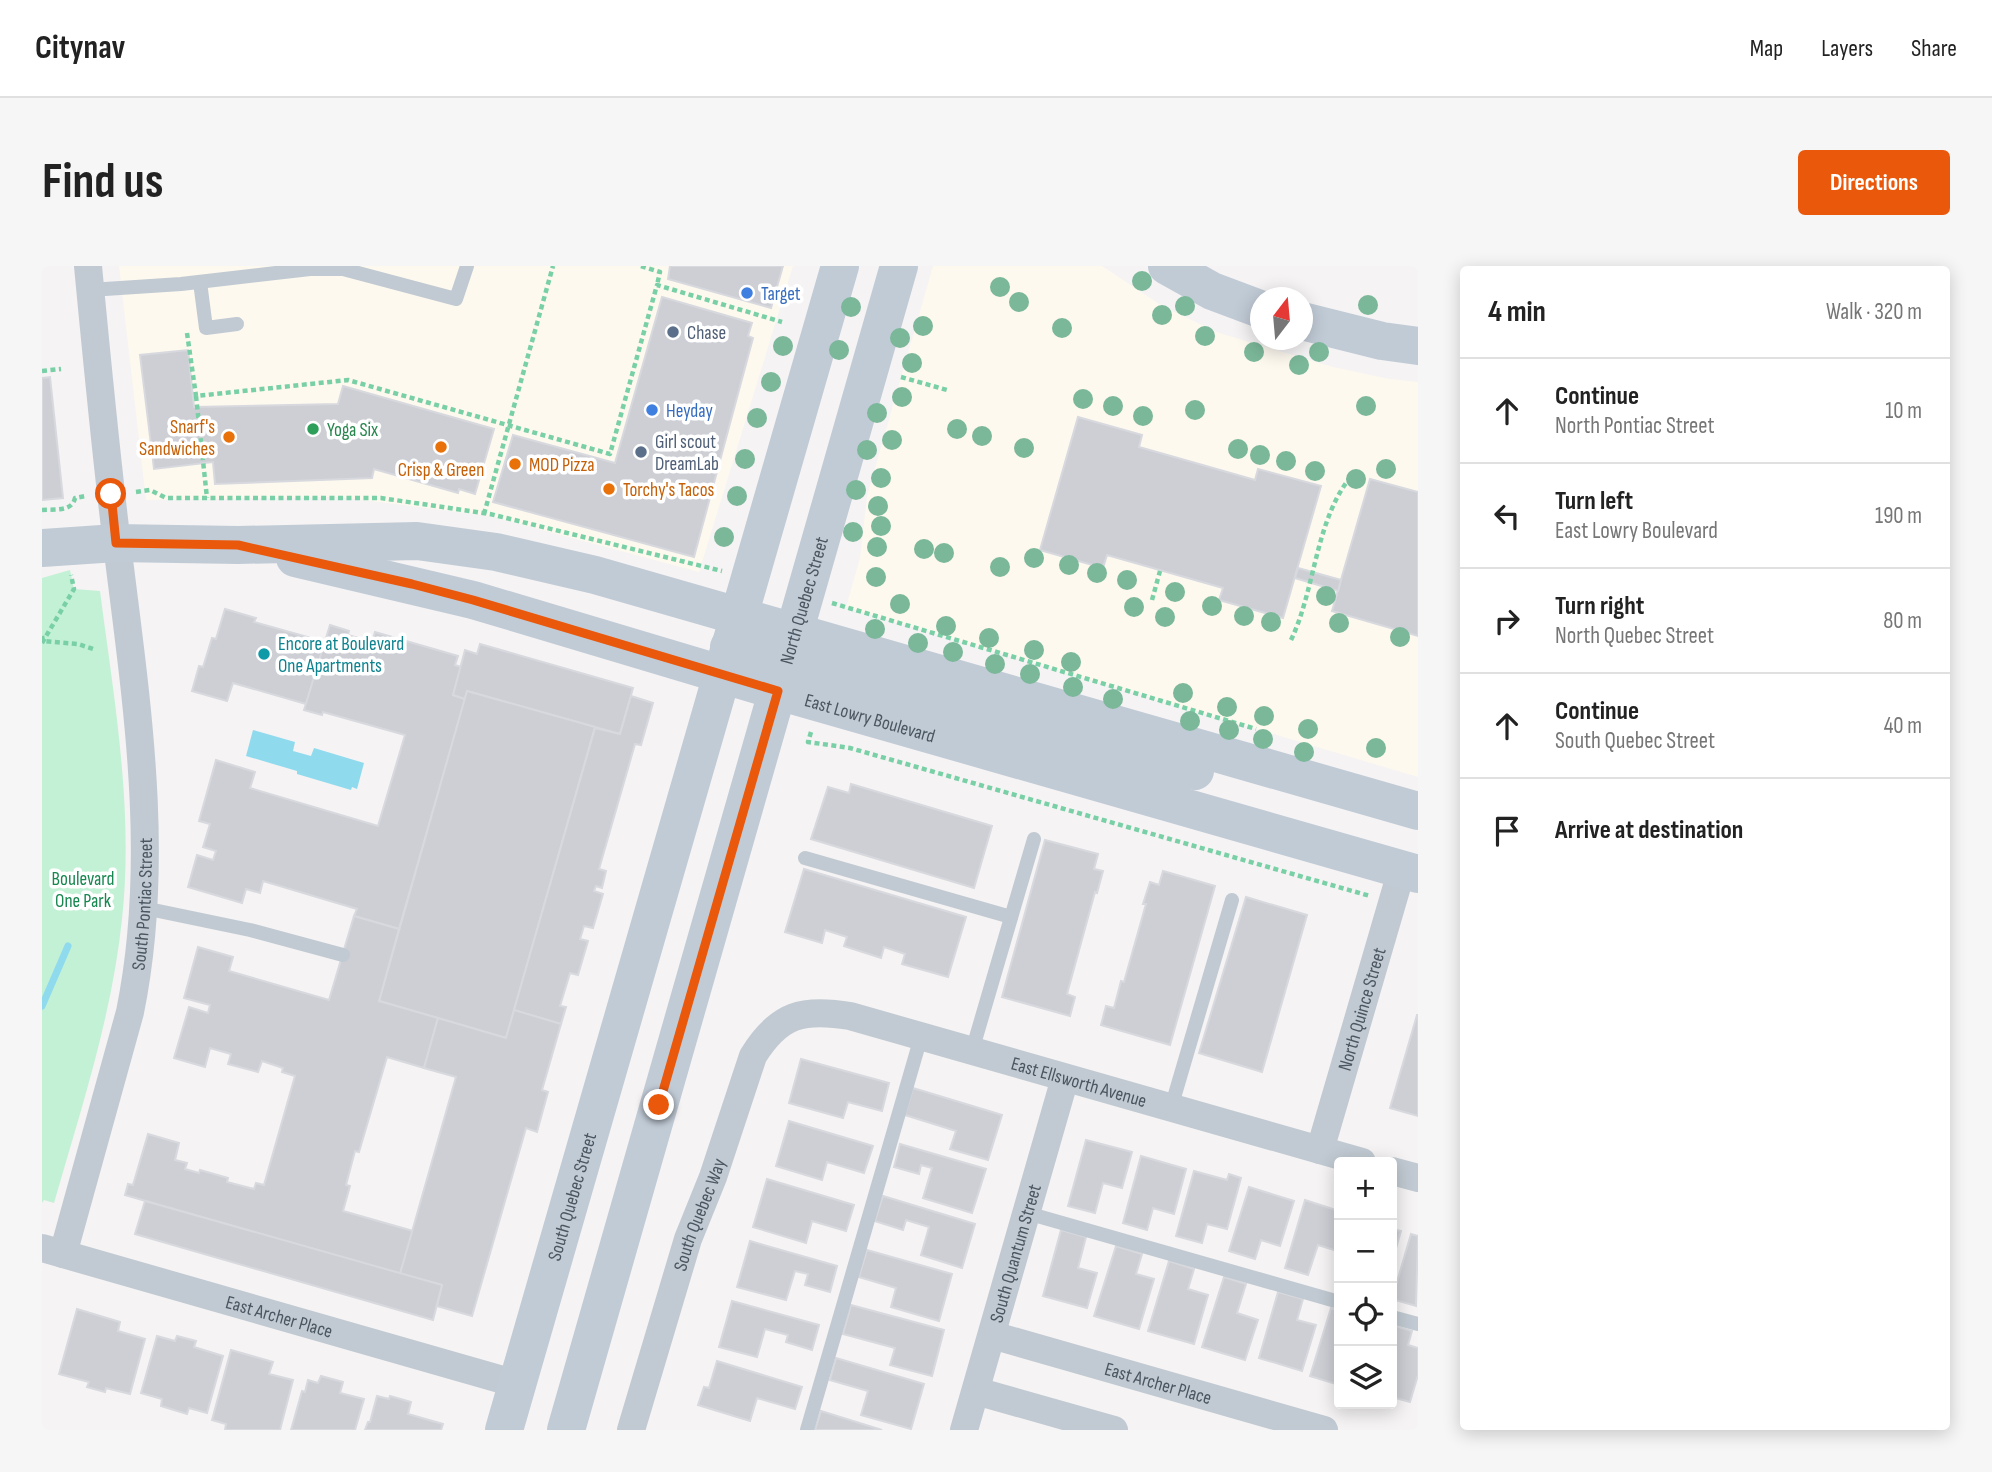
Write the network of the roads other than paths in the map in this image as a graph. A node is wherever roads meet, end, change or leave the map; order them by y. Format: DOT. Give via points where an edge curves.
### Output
graph roads {
  1 [pos="467,266"];
  2 [pos="840,266"];
  3 [pos="900,266"];
  4 [pos="1167,266"];
  5 [pos="89,278"];
  6 [pos="200,282"];
  7 [pos="1250,305"];
  8 [pos="237,324"];
  9 [pos="1313,324"];
  10 [pos="1418,346"];
  11 [pos="116,543"];
  12 [pos="238,545"];
  13 [pos="56,559"];
  14 [pos="730,646"];
  15 [pos="786,662"];
  16 [pos="1418,811"];
  17 [pos="1034,839"];
  18 [pos="805,858"];
  19 [pos="1404,882"];
  20 [pos="1231,900"];
  21 [pos="144,908"];
  22 [pos="1011,917"];
  23 [pos="343,955"];
  24 [pos="794,1017"];
  25 [pos="920,1037"];
  26 [pos="972,1051"];
  27 [pos="1065,1078"];
  28 [pos="1171,1108"];
  29 [pos="1320,1150"];
  30 [pos="1344,1157"];
  31 [pos="1397,1172"];
  32 [pos="1418,1178"];
  33 [pos="1027,1213"];
  34 [pos="52,1251"];
  35 [pos="1334,1301"];
  36 [pos="1397,1318"];
  37 [pos="1418,1324"];
  38 [pos="992,1335"];
  39 [pos="517,1384"];
  40 [pos="975,1391"];
  41 [pos="504,1430"];
  42 [pos="566,1430"];
  43 [pos="631,1430"];
  44 [pos="807,1430"];
  45 [pos="964,1430"];
  46 [pos="1114,1430"];
  47 [pos="1324,1430"];
  1 -- 6 [label="lane" via="456,299 342,269"];
  2 -- 14 [label="main road"];
  3 -- 15 [label="main road, North Quebec Street"];
  4 -- 7 [label="main road" via="1212,291"];
  5 -- 6 [label="lane"];
  5 -- 11 [label="street, South Pontiac Street"];
  6 -- 8 [label="lane" via="206,328"];
  9 -- 10 [label="main road"];
  11 -- 12 [label="main road, East Lowry Boulevard"];
  11 -- 13 [label="main road, East Lowry Boulevard"];
  11 -- 21 [label="street, South Pontiac Street" via="141,755"];
  12 -- 14 [label="main road, East Lowry Boulevard" via="473,600"];
  12 -- 14 [label="main road, East Lowry Boulevard" via="417,541 472,547 595,575"];
  14 -- 15 [label="main road, East Lowry Boulevard"];
  14 -- 15 [label="main road, East Lowry Boulevard"];
  14 -- 39 [label="main road, South Quebec Street"];
  15 -- 16 [label="main road, East Lowry Boulevard"];
  15 -- 19 [label="main road, East Lowry Boulevard"];
  15 -- 42 [label="main road, North Quebec Street"];
  17 -- 22 [label="lane"];
  18 -- 22 [label="lane"];
  19 -- 29 [label="street, North Quince Street"];
  20 -- 28 [label="lane"];
  21 -- 23 [label="lane"];
  21 -- 34 [label="street, South Pontiac Street" via="127,1029"];
  22 -- 26 [label="lane"];
  24 -- 25 [label="street, East Ellsworth Avenue" via="831,1013"];
  24 -- 43 [label="street, South Quebec Way" via="776,1026 753,1056 688,1239"];
  25 -- 26 [label="street, East Ellsworth Avenue"];
  25 -- 44 [label="lane"];
  26 -- 27 [label="street, East Ellsworth Avenue"];
  27 -- 28 [label="street, East Ellsworth Avenue"];
  27 -- 33 [label="street, South Quantum Street"];
  28 -- 29 [label="street, East Ellsworth Avenue"];
  29 -- 30 [label="street, East Ellsworth Avenue"];
  31 -- 32 [label="street"];
  33 -- 35 [label="lane"];
  33 -- 38 [label="street, South Quantum Street"];
  34 -- 39 [label="street, East Archer Place"];
  36 -- 37 [label="lane"];
  38 -- 40 [label="street, South Quantum Street"];
  38 -- 47 [label="street, East Archer Place"];
  39 -- 41 [label="main road, South Quebec Street"];
  40 -- 45 [label="street, South Quantum Street"];
  40 -- 46 [label="street"];
}
